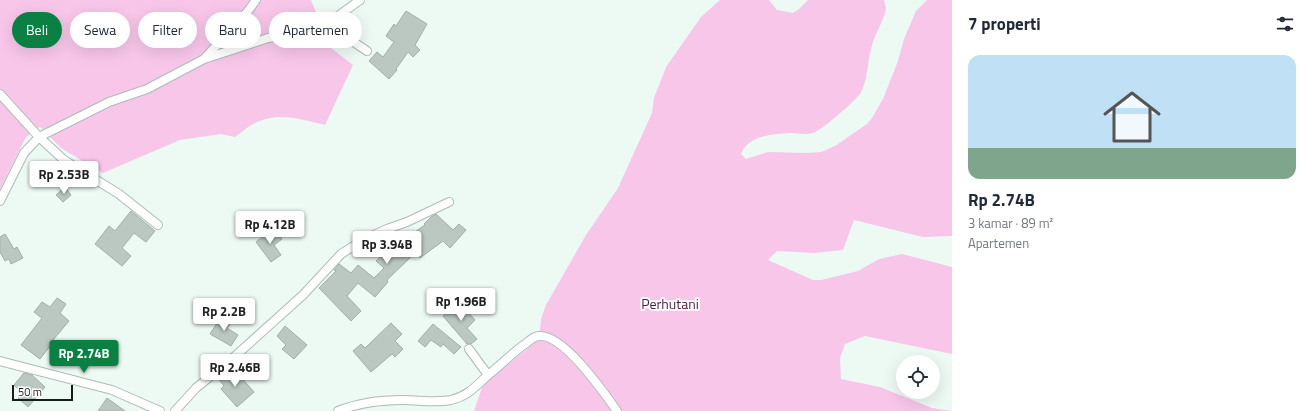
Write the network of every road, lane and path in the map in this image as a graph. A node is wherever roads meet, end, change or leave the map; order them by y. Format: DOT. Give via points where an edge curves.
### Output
graph roads {
  1 [pos="256,0"];
  2 [pos="360,0"];
  3 [pos="344,12"];
  4 [pos="269,38"];
  5 [pos="362,47"];
  6 [pos="367,50"];
  7 [pos="204,58"];
  8 [pos="0,94"];
  9 [pos="39,137"];
  10 [pos="1,198"];
  11 [pos="449,202"];
  12 [pos="158,225"];
  13 [pos="469,349"];
  14 [pos="0,361"];
  15 [pos="488,375"];
  16 [pos="160,411"];
  17 [pos="175,411"];
  18 [pos="338,411"];
  19 [pos="617,411"];
  1 -- 7 [label="street"];
  2 -- 3 [label="street"];
  4 -- 7 [label="street"];
  5 -- 6 [label="street"];
  7 -- 9 [label="street" via="147,89 109,102"];
  8 -- 9 [label="street"];
  9 -- 10 [label="street" via="24,153"];
  9 -- 12 [label="street" via="71,165 119,194"];
  11 -- 17 [label="street" via="365,239 341,254 303,295 196,388"];
  13 -- 15 [label="street"];
  14 -- 16 [label="street" via="112,390"];
  15 -- 18 [label="street" via="466,395 451,400 384,401"];
  15 -- 19 [label="street" via="536,336 545,336 556,341 576,359"];
}
